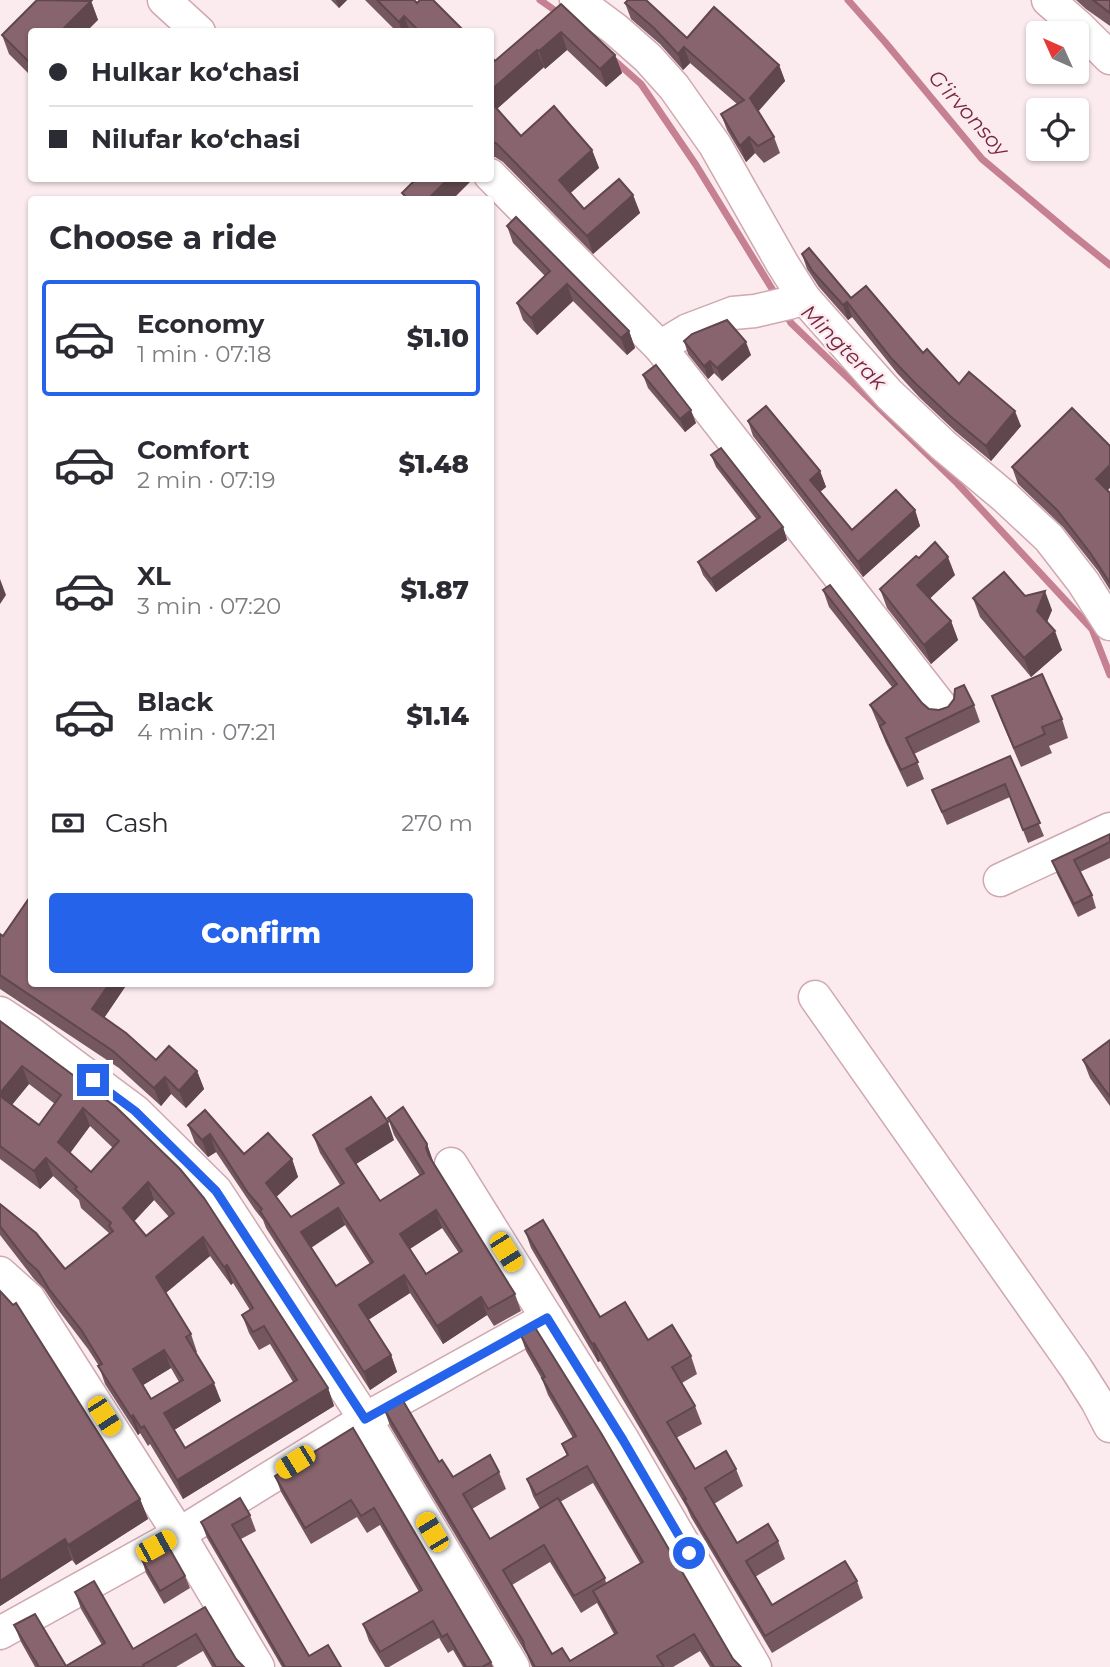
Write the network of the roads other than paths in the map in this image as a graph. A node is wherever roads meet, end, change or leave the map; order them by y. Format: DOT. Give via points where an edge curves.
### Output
graph roads {
  1 [pos="164,0"];
  2 [pos="576,0"];
  3 [pos="1048,0"];
  4 [pos="195,28"];
  5 [pos="1110,58"];
  6 [pos="494,179"];
  7 [pos="797,300"];
  8 [pos="660,347"];
  9 [pos="1110,624"];
  10 [pos="943,709"];
  11 [pos="1110,828"];
  12 [pos="1000,880"];
  13 [pos="815,997"];
  14 [pos="0,1013"];
  15 [pos="451,1164"];
  16 [pos="0,1273"];
  17 [pos="547,1318"];
  18 [pos="365,1419"];
  19 [pos="1110,1426"];
  20 [pos="179,1534"];
  21 [pos="0,1633"];
  22 [pos="258,1667"];
  23 [pos="513,1667"];
  24 [pos="755,1667"];
  1 -- 4 [label="street"];
  2 -- 7 [label="street" via="648,58 674,88 715,145 782,263"];
  3 -- 5 [label="street"];
  6 -- 8 [label="street"];
  7 -- 8 [label="street" via="733,313 688,330"];
  7 -- 9 [label="street" via="943,445 1049,538"];
  8 -- 10 [label="street"];
  11 -- 12 [label="street"];
  13 -- 19 [label="street" via="1076,1368"];
  14 -- 18 [label="street" via="135,1111 216,1191"];
  15 -- 17 [label="street"];
  16 -- 20 [label="street" via="29,1299"];
  17 -- 18 [label="street"];
  17 -- 24 [label="street"];
  18 -- 20 [label="street"];
  18 -- 23 [label="street"];
  20 -- 21 [label="street"];
  20 -- 22 [label="street"];
}
